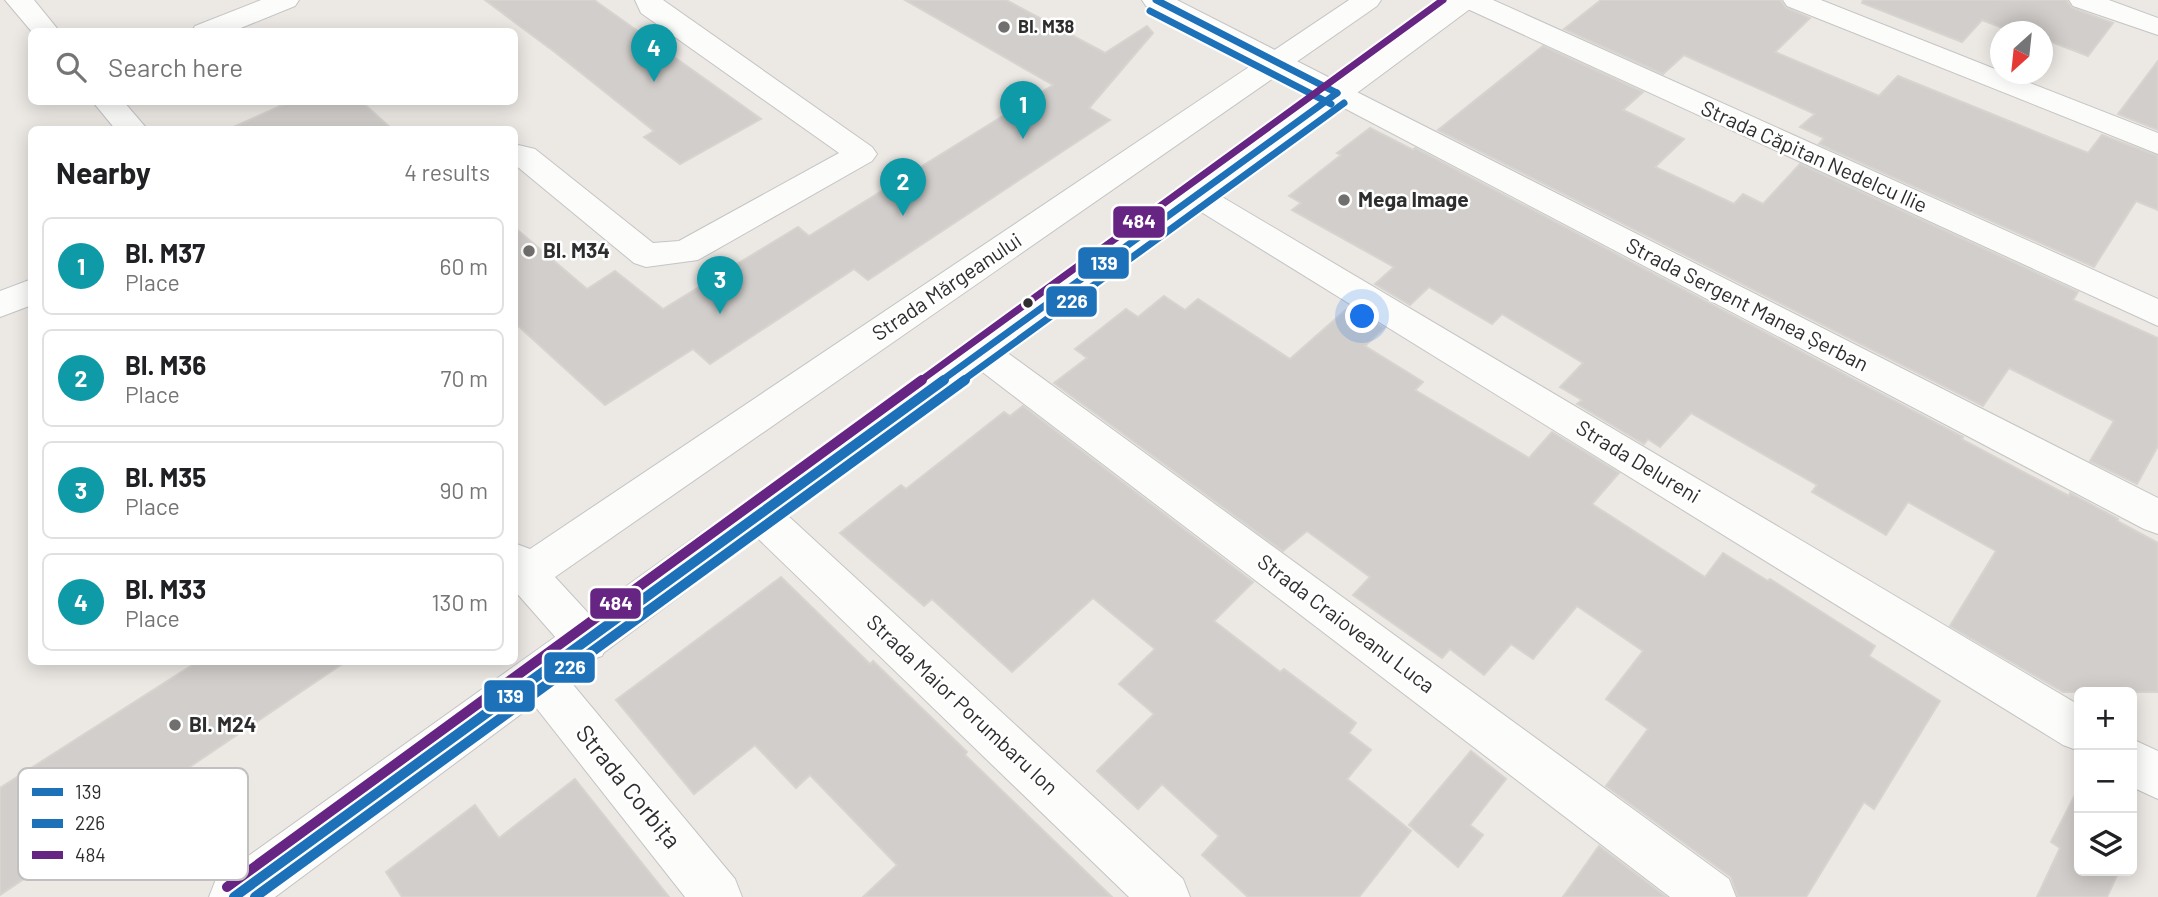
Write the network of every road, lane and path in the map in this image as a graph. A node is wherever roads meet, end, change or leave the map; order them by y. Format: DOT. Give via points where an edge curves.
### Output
graph roads {
  1 [pos="19,0"];
  2 [pos="285,0"];
  3 [pos="649,0"];
  4 [pos="1156,0"];
  5 [pos="1367,0"];
  6 [pos="1464,0"];
  7 [pos="1471,0"];
  8 [pos="1797,0"];
  9 [pos="2083,0"];
  10 [pos="2158,27"];
  11 [pos="43,28"];
  12 [pos="215,28"];
  13 [pos="1277,62"];
  14 [pos="1336,93"];
  15 [pos="111,105"];
  16 [pos="129,126"];
  17 [pos="2158,145"];
  18 [pos="518,154"];
  19 [pos="1196,195"];
  20 [pos="28,293"];
  21 [pos="0,305"];
  22 [pos="2158,313"];
  23 [pos="981,352"];
  24 [pos="759,514"];
  25 [pos="2158,517"];
  26 [pos="521,567"];
  27 [pos="587,642"];
  28 [pos="538,677"];
  29 [pos="2074,727"];
  30 [pos="2137,764"];
  31 [pos="2158,777"];
  32 [pos="234,897"];
  33 [pos="717,897"];
  34 [pos="1165,897"];
  35 [pos="1711,897"];
  1 -- 11 [label="street"];
  2 -- 12 [label="street"];
  3 -- 18 [label="street" via="651,7 861,154 686,252 666,256 646,256"];
  4 -- 13 [label="street, Strada Sergent Manea Șerban"];
  5 -- 13 [label="street, Strada Mărgeanului"];
  6 -- 14 [label="street"];
  7 -- 22 [label="street, Strada Căpitan Nedelcu Ilie"];
  8 -- 17 [label="street"];
  9 -- 10 [label="street"];
  13 -- 14 [label="street, Strada Sergent Manea Șerban"];
  13 -- 26 [label="street, Strada Mărgeanului"];
  14 -- 19 [label="street"];
  14 -- 25 [label="street, Strada Sergent Manea Șerban"];
  15 -- 16 [label="street"];
  19 -- 23 [label="street"];
  19 -- 29 [label="street, Strada Delureni"];
  20 -- 21 [label="street"];
  23 -- 24 [label="street"];
  23 -- 35 [label="street, Strada Craioveanu Luca"];
  24 -- 27 [label="street"];
  24 -- 34 [label="street, Strada Maior Porumbaru Ion"];
  26 -- 27 [label="street"];
  27 -- 28 [label="street"];
  28 -- 32 [label="street"];
  28 -- 33 [label="street, Strada Corbița"];
  30 -- 31 [label="street"];
}
